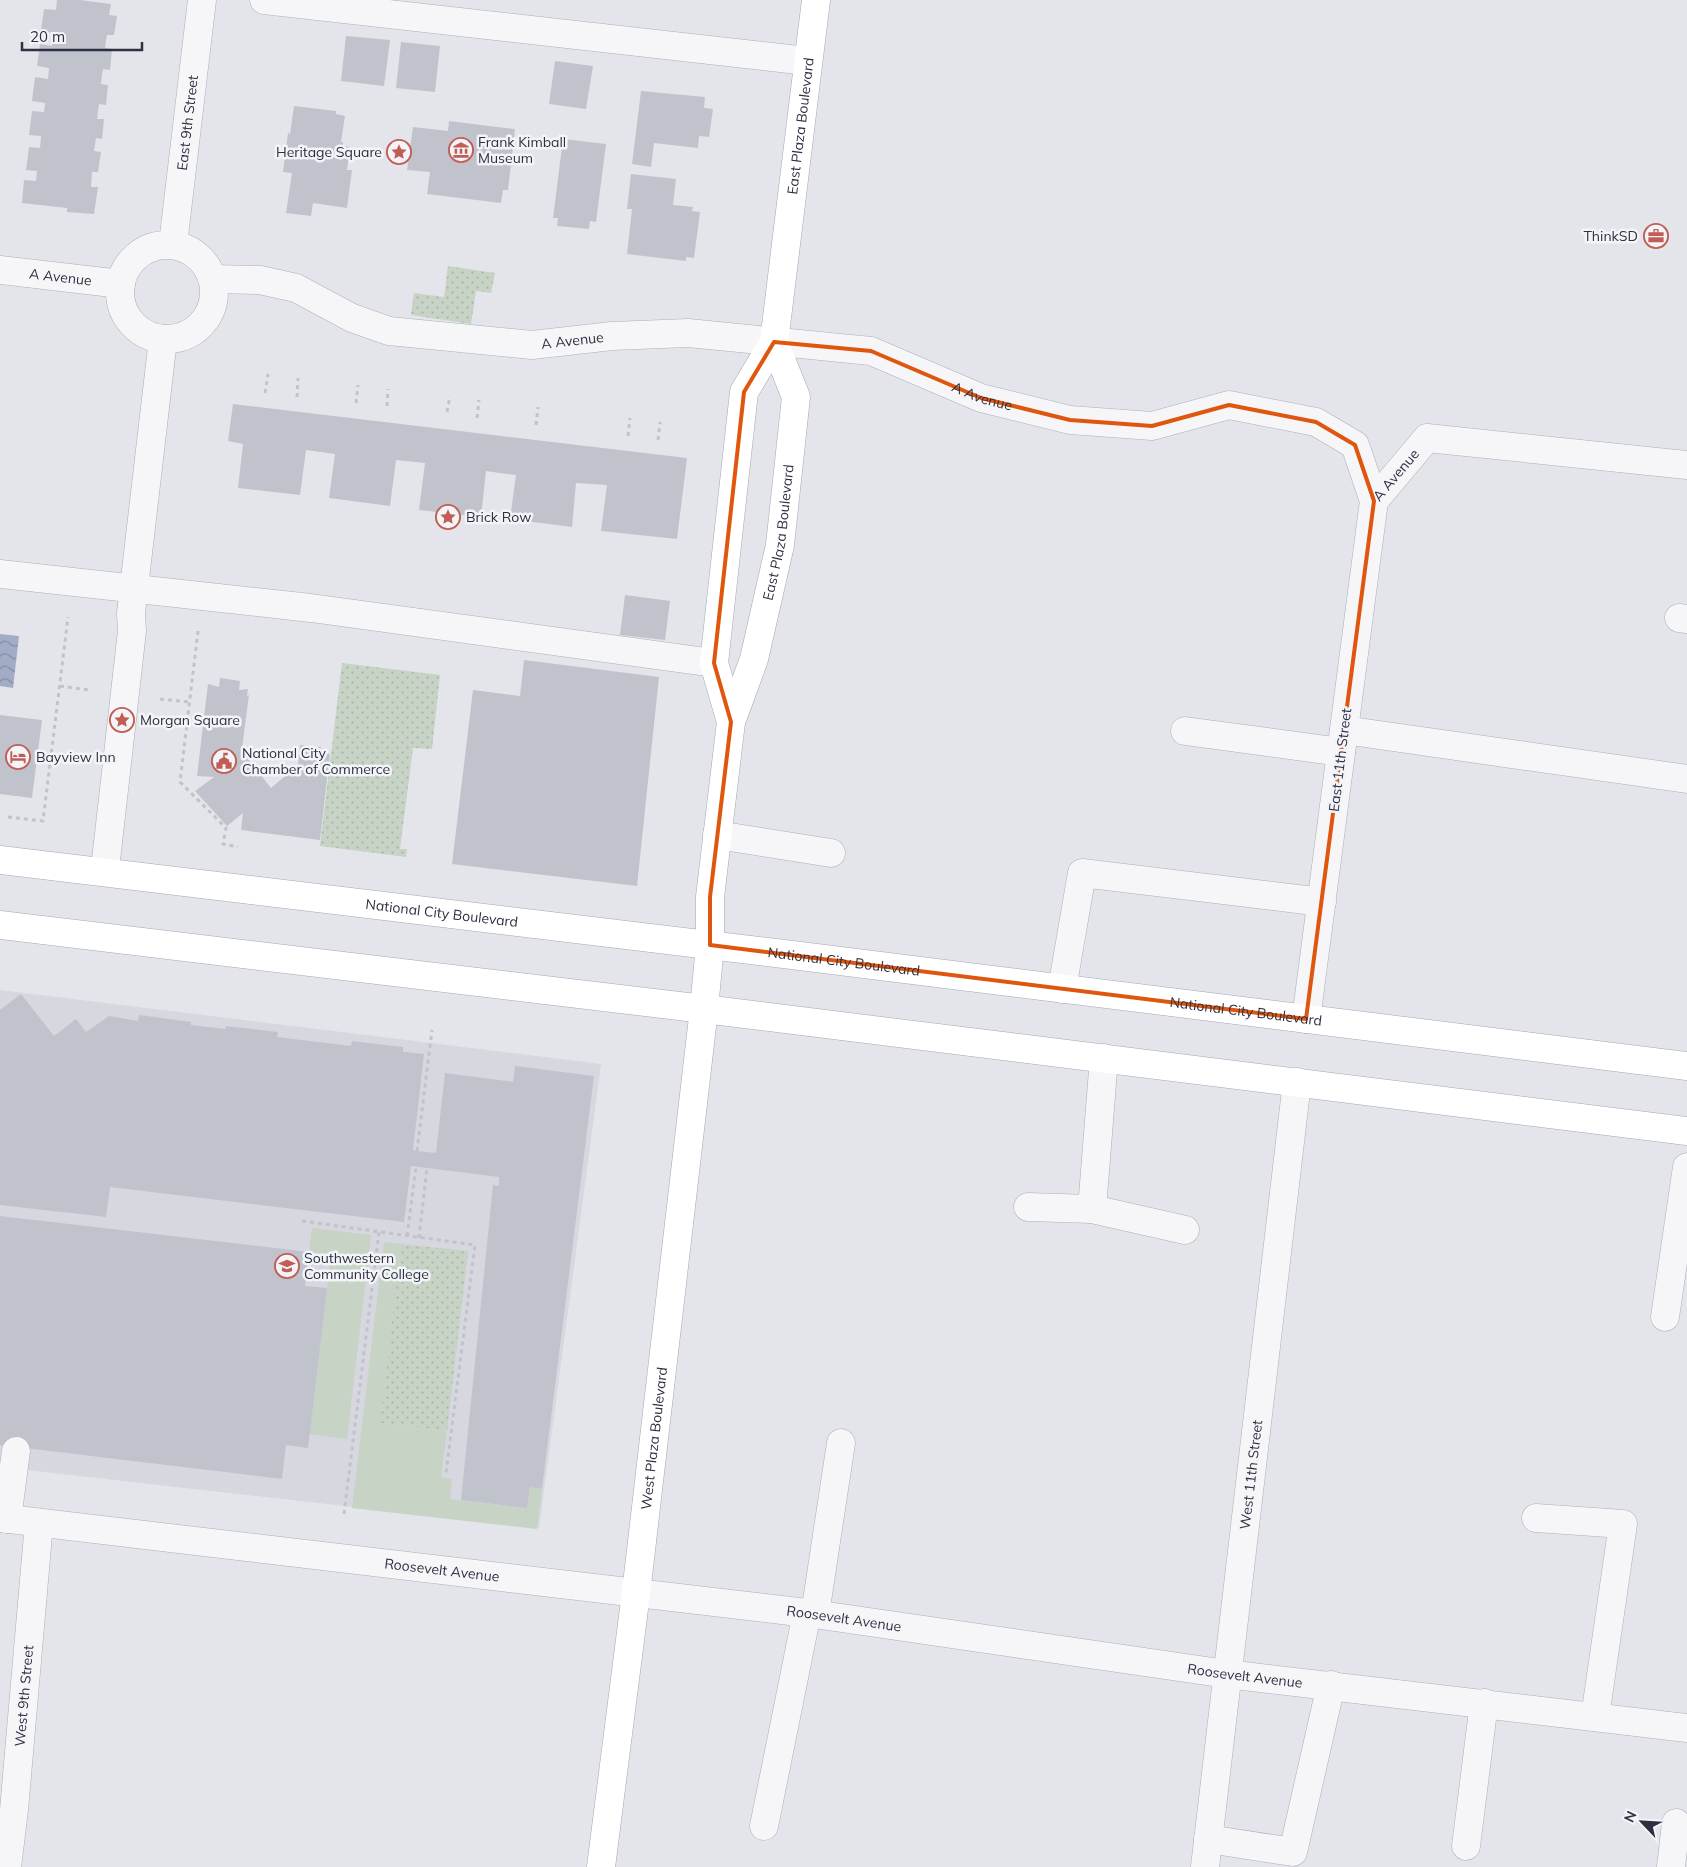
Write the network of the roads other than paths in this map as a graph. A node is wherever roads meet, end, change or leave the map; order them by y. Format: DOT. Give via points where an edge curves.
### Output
graph roads {
  1 [pos="202,0"];
  2 [pos="264,0"];
  3 [pos="816,0"];
  4 [pos="387,7"];
  5 [pos="807,61"];
  6 [pos="173,244"];
  7 [pos="0,270"];
  8 [pos="213,279"];
  9 [pos="120,284"];
  10 [pos="163,339"];
  11 [pos="774,342"];
  12 [pos="1687,466"];
  13 [pos="1374,501"];
  14 [pos="0,574"];
  15 [pos="134,589"];
  16 [pos="714,663"];
  17 [pos="731,722"];
  18 [pos="1184,731"];
  19 [pos="1343,741"];
  20 [pos="1687,780"];
  21 [pos="717,835"];
  22 [pos="830,853"];
  23 [pos="0,860"];
  24 [pos="106,860"];
  25 [pos="1322,902"];
  26 [pos="0,925"];
  27 [pos="710,945"];
  28 [pos="1062,989"];
  29 [pos="704,1009"];
  30 [pos="1306,1019"];
  31 [pos="1104,1058"];
  32 [pos="1687,1066"];
  33 [pos="1297,1082"];
  34 [pos="1682,1130"];
  35 [pos="1687,1167"];
  36 [pos="1028,1207"];
  37 [pos="1092,1209"];
  38 [pos="1185,1230"];
  39 [pos="1666,1317"];
  40 [pos="841,1443"];
  41 [pos="16,1451"];
  42 [pos="4,1518"];
  43 [pos="1536,1518"];
  44 [pos="39,1523"];
  45 [pos="636,1593"];
  46 [pos="811,1614"];
  47 [pos="1228,1674"];
  48 [pos="1331,1685"];
  49 [pos="1484,1703"];
  50 [pos="1595,1717"];
  51 [pos="1687,1728"];
  52 [pos="7,1822"];
  53 [pos="1676,1823"];
  54 [pos="764,1826"];
  55 [pos="1208,1839"];
  56 [pos="1466,1846"];
  57 [pos="7,1867"];
  58 [pos="601,1867"];
  59 [pos="1205,1867"];
  60 [pos="1670,1867"];
  1 -- 6 [label="street, East 9th Street"];
  2 -- 4 [label="street"];
  3 -- 5 [label="main road, East Plaza Boulevard"];
  4 -- 5 [label="street"];
  5 -- 11 [label="main road, East Plaza Boulevard"];
  6 -- 8 [label="street" via="198,255"];
  6 -- 9 [label="street" via="158,245 133,258"];
  7 -- 9 [label="street, A Avenue"];
  8 -- 10 [label="street" via="215,294 204,322 178,338"];
  8 -- 11 [label="street, A Avenue" via="260,280 296,288 352,318 389,331 532,345 612,336 688,333"];
  9 -- 10 [label="street" via="123,307 134,326"];
  10 -- 15 [label="street"];
  11 -- 13 [label="street, A Avenue" via="871,351 980,398 1070,420 1152,426 1229,404 1316,422 1355,445"];
  11 -- 16 [label="main road, East Plaza Boulevard" via="744,392"];
  11 -- 17 [label="main road, East Plaza Boulevard" via="796,397 780,545 754,659"];
  12 -- 13 [label="street, A Avenue" via="1427,438"];
  13 -- 19 [label="street, East 11th Street"];
  14 -- 15 [label="street"];
  15 -- 16 [label="street" via="311,608"];
  15 -- 24 [label="street"];
  16 -- 17 [label="main road, East Plaza Boulevard"];
  17 -- 21 [label="main road, East Plaza Boulevard"];
  18 -- 19 [label="street"];
  19 -- 20 [label="street"];
  19 -- 25 [label="street, East 11th Street"];
  21 -- 22 [label="street"];
  21 -- 27 [label="main road, East Plaza Boulevard" via="710,897"];
  23 -- 27 [label="main road, National City Boulevard"];
  25 -- 28 [label="street" via="1082,873"];
  25 -- 30 [label="street, East 11th Street"];
  26 -- 29 [label="main road"];
  27 -- 28 [label="main road, National City Boulevard"];
  27 -- 29 [label="main road, East Plaza Boulevard"];
  28 -- 30 [label="main road, National City Boulevard"];
  29 -- 31 [label="main road"];
  29 -- 45 [label="main road, West Plaza Boulevard"];
  30 -- 32 [label="main road, National City Boulevard"];
  31 -- 33 [label="main road"];
  31 -- 37 [label="street"];
  33 -- 34 [label="main road"];
  33 -- 47 [label="street, West 11th Street"];
  35 -- 39 [label="street"];
  36 -- 37 [label="street"];
  37 -- 38 [label="street"];
  40 -- 46 [label="street"];
  41 -- 42 [label="street"];
  42 -- 44 [label="street, Roosevelt Avenue"];
  43 -- 50 [label="street" via="1623,1524"];
  44 -- 45 [label="street, Roosevelt Avenue"];
  44 -- 52 [label="street, West 9th Street"];
  45 -- 46 [label="street, Roosevelt Avenue"];
  45 -- 58 [label="main road, West Plaza Boulevard"];
  46 -- 47 [label="street, Roosevelt Avenue"];
  46 -- 54 [label="street"];
  47 -- 48 [label="street, Roosevelt Avenue"];
  47 -- 55 [label="street, West 11th Street"];
  48 -- 49 [label="street, Roosevelt Avenue"];
  48 -- 55 [label="street" via="1293,1852"];
  49 -- 50 [label="street, Roosevelt Avenue"];
  49 -- 56 [label="street"];
  50 -- 51 [label="street, Roosevelt Avenue"];
  52 -- 57 [label="street, West 9th Street"];
  53 -- 60 [label="street"];
  55 -- 59 [label="street, West 11th Street"];
}
